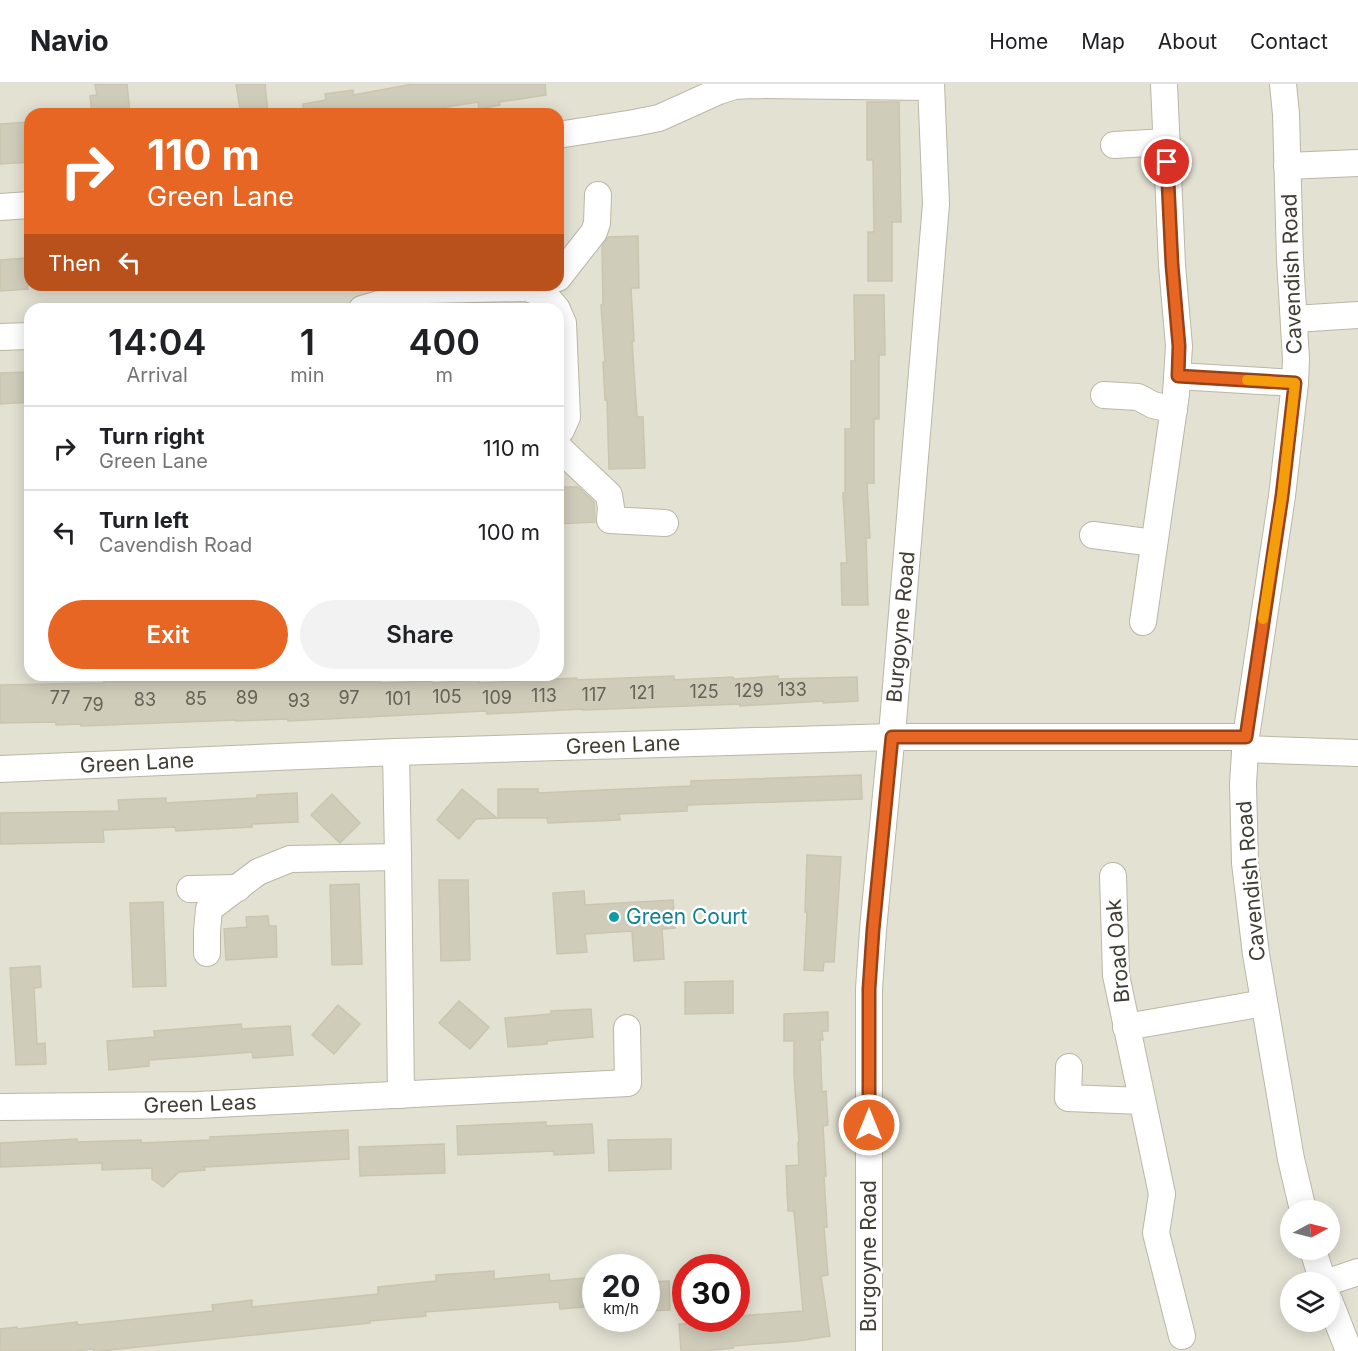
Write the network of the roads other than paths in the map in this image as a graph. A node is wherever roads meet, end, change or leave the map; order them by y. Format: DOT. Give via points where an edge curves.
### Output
graph roads {
  1 [pos="1164,84"];
  2 [pos="1283,84"];
  3 [pos="931,85"];
  4 [pos="564,134"];
  5 [pos="1167,141"];
  6 [pos="1114,145"];
  7 [pos="1358,163"];
  8 [pos="1287,166"];
  9 [pos="598,195"];
  10 [pos="24,205"];
  11 [pos="0,207"];
  12 [pos="564,280"];
  13 [pos="424,291"];
  14 [pos="537,291"];
  15 [pos="554,296"];
  16 [pos="383,303"];
  17 [pos="1358,315"];
  18 [pos="1294,319"];
  19 [pos="24,336"];
  20 [pos="0,337"];
  21 [pos="564,346"];
  22 [pos="1178,376"];
  23 [pos="1295,383"];
  24 [pos="1104,395"];
  25 [pos="1174,410"];
  26 [pos="564,424"];
  27 [pos="564,453"];
  28 [pos="665,523"];
  29 [pos="1093,536"];
  30 [pos="1154,543"];
  31 [pos="1143,622"];
  32 [pos="892,737"];
  33 [pos="1246,743"];
  34 [pos="396,752"];
  35 [pos="1358,753"];
  36 [pos="0,770"];
  37 [pos="399,857"];
  38 [pos="1113,876"];
  39 [pos="238,888"];
  40 [pos="190,890"];
  41 [pos="207,953"];
  42 [pos="1264,1003"];
  43 [pos="1126,1027"];
  44 [pos="627,1028"];
  45 [pos="1069,1068"];
  46 [pos="401,1095"];
  47 [pos="1142,1101"];
  48 [pos="0,1107"];
  49 [pos="1301,1200"];
  50 [pos="1358,1272"];
  51 [pos="1340,1278"];
  52 [pos="1340,1330"];
  53 [pos="1182,1336"];
  54 [pos="869,1351"];
  55 [pos="1348,1351"];
  1 -- 5 [label="street"];
  2 -- 8 [label="street, Cavendish Road"];
  3 -- 4 [label="street" via="735,86 659,118"];
  3 -- 32 [label="street, Burgoyne Road" via="936,204"];
  5 -- 6 [label="street"];
  5 -- 22 [label="street"];
  7 -- 8 [label="street"];
  8 -- 18 [label="street, Cavendish Road"];
  9 -- 12 [label="street" via="594,232"];
  10 -- 11 [label="street"];
  13 -- 16 [label="street"];
  14 -- 15 [label="street"];
  17 -- 18 [label="street"];
  18 -- 23 [label="street, Cavendish Road"];
  19 -- 20 [label="street"];
  21 -- 26 [label="street"];
  22 -- 23 [label="street"];
  22 -- 25 [label="street"];
  23 -- 33 [label="street, Cavendish Road"];
  24 -- 25 [label="street" via="1138,397"];
  25 -- 30 [label="street"];
  27 -- 28 [label="street" via="609,495 610,520"];
  29 -- 30 [label="street"];
  30 -- 31 [label="street"];
  32 -- 33 [label="street, Green Lane"];
  32 -- 34 [label="street, Green Lane"];
  32 -- 54 [label="street, Burgoyne Road" via="869,989"];
  33 -- 35 [label="street, Green Lane"];
  33 -- 42 [label="street, Cavendish Road" via="1245,863"];
  34 -- 36 [label="street, Green Lane"];
  34 -- 37 [label="street"];
  37 -- 39 [label="street" via="290,859 258,872"];
  37 -- 46 [label="street"];
  38 -- 43 [label="street, Broad Oak" via="1116,975"];
  39 -- 40 [label="street"];
  39 -- 41 [label="street" via="209,909"];
  42 -- 43 [label="street, Broad Oak"];
  42 -- 49 [label="street, Cavendish Road"];
  43 -- 47 [label="street, Broad Oak"];
  44 -- 46 [label="street, Green Leas" via="628,1083"];
  45 -- 47 [label="street" via="1068,1098"];
  46 -- 48 [label="street, Green Leas" via="198,1105"];
  47 -- 53 [label="street, Broad Oak" via="1162,1194 1156,1233"];
  50 -- 51 [label="street"];
  52 -- 55 [label="street"];
}
